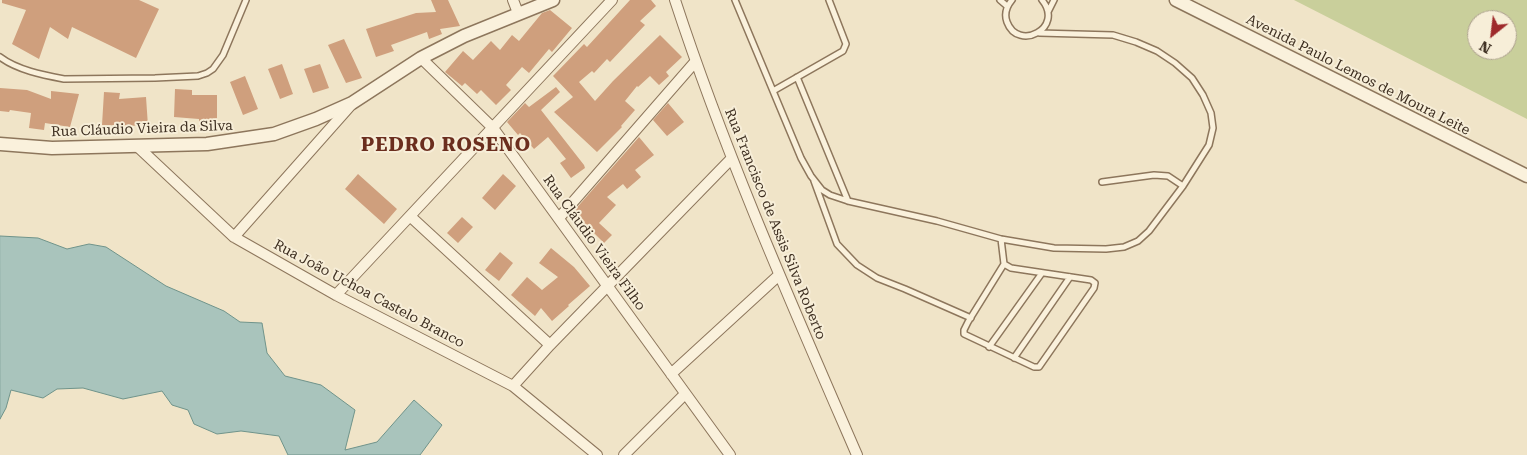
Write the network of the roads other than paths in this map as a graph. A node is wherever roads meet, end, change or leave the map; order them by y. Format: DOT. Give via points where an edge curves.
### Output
graph roads {
  1 [pos="246,0"];
  2 [pos="513,0"];
  3 [pos="553,0"];
  4 [pos="612,0"];
  5 [pos="675,0"];
  6 [pos="735,0"];
  7 [pos="829,0"];
  8 [pos="1000,0"];
  9 [pos="1012,0"];
  10 [pos="1042,0"];
  11 [pos="1054,0"];
  12 [pos="1176,0"];
  13 [pos="1008,6"];
  14 [pos="1048,12"];
  15 [pos="518,13"];
  16 [pos="1039,32"];
  17 [pos="0,56"];
  18 [pos="421,58"];
  19 [pos="695,62"];
  20 [pos="797,77"];
  21 [pos="772,90"];
  22 [pos="352,104"];
  23 [pos="492,128"];
  24 [pos="0,144"];
  25 [pos="136,146"];
  26 [pos="732,158"];
  27 [pos="811,176"];
  28 [pos="1527,176"];
  29 [pos="1102,182"];
  30 [pos="1183,186"];
  31 [pos="848,201"];
  32 [pos="411,216"];
  33 [pos="559,218"];
  34 [pos="234,237"];
  35 [pos="1002,239"];
  36 [pos="1004,264"];
  37 [pos="1042,273"];
  38 [pos="779,276"];
  39 [pos="1070,277"];
  40 [pos="608,285"];
  41 [pos="336,295"];
  42 [pos="971,318"];
  43 [pos="550,345"];
  44 [pos="989,347"];
  45 [pos="1014,358"];
  46 [pos="671,374"];
  47 [pos="513,386"];
  48 [pos="685,394"];
  49 [pos="598,455"];
  50 [pos="624,455"];
  51 [pos="730,455"];
  52 [pos="857,455"];
  1 -- 17 [label="lane" via="218,63 208,73 198,76 64,79 8,63"];
  2 -- 15 [label="street"];
  3 -- 15 [label="street, Rua Cláudio Vieira da Silva"];
  4 -- 23 [label="street"];
  5 -- 19 [label="street, Rua Francisco de Assis Silva Roberto"];
  6 -- 21 [label="lane"];
  7 -- 20 [label="lane" via="845,48"];
  8 -- 13 [label="lane"];
  9 -- 13 [label="lane"];
  10 -- 14 [label="lane"];
  11 -- 14 [label="lane"];
  12 -- 28 [label="street, Avenida Paulo Lemos de Moura Leite"];
  13 -- 16 [label="lane" via="1006,18 1011,29 1022,35"];
  14 -- 16 [label="lane" via="1047,23"];
  15 -- 18 [label="street, Rua Cláudio Vieira da Silva"];
  16 -- 30 [label="lane" via="1113,35 1157,51 1192,78 1211,113 1214,128 1209,145"];
  18 -- 22 [label="street, Rua Cláudio Vieira da Silva"];
  18 -- 23 [label="street, Rua Cláudio Vieira Filho"];
  19 -- 26 [label="street, Rua Francisco de Assis Silva Roberto"];
  19 -- 33 [label="street"];
  20 -- 21 [label="lane"];
  20 -- 31 [label="lane"];
  21 -- 27 [label="lane"];
  22 -- 25 [label="street, Rua Cláudio Vieira da Silva" via="274,134 207,144"];
  22 -- 34 [label="street"];
  23 -- 32 [label="street"];
  23 -- 33 [label="street, Rua Cláudio Vieira Filho"];
  24 -- 25 [label="street, Rua Cláudio Vieira da Silva" via="52,148"];
  25 -- 34 [label="street, Rua João Uchoa Castelo Branco"];
  26 -- 38 [label="street, Rua Francisco de Assis Silva Roberto"];
  26 -- 40 [label="street"];
  27 -- 31 [label="lane" via="822,190"];
  27 -- 42 [label="lane" via="837,244 857,265 877,278"];
  29 -- 30 [label="lane" via="1154,175 1168,176"];
  30 -- 35 [label="lane" via="1150,231 1124,246 1054,248"];
  31 -- 35 [label="lane" via="937,220"];
  32 -- 41 [label="street"];
  32 -- 43 [label="street"];
  33 -- 40 [label="street, Rua Cláudio Vieira Filho"];
  34 -- 41 [label="street, Rua João Uchoa Castelo Branco"];
  35 -- 36 [label="lane"];
  36 -- 37 [label="lane"];
  36 -- 42 [label="lane"];
  37 -- 39 [label="lane"];
  37 -- 44 [label="lane"];
  38 -- 46 [label="street"];
  38 -- 52 [label="street, Rua Francisco de Assis Silva Roberto"];
  39 -- 45 [label="lane"];
  39 -- 45 [label="lane" via="1091,280 1094,288 1039,367 1034,368"];
  40 -- 43 [label="street"];
  40 -- 46 [label="street, Rua Cláudio Vieira Filho"];
  41 -- 47 [label="street, Rua João Uchoa Castelo Branco"];
  42 -- 44 [label="lane" via="964,334"];
  43 -- 47 [label="street"];
  44 -- 45 [label="lane"];
  46 -- 48 [label="street, Rua Cláudio Vieira Filho"];
  47 -- 49 [label="street, Rua João Uchoa Castelo Branco"];
  48 -- 50 [label="street"];
  48 -- 51 [label="street, Rua Cláudio Vieira Filho"];
}
